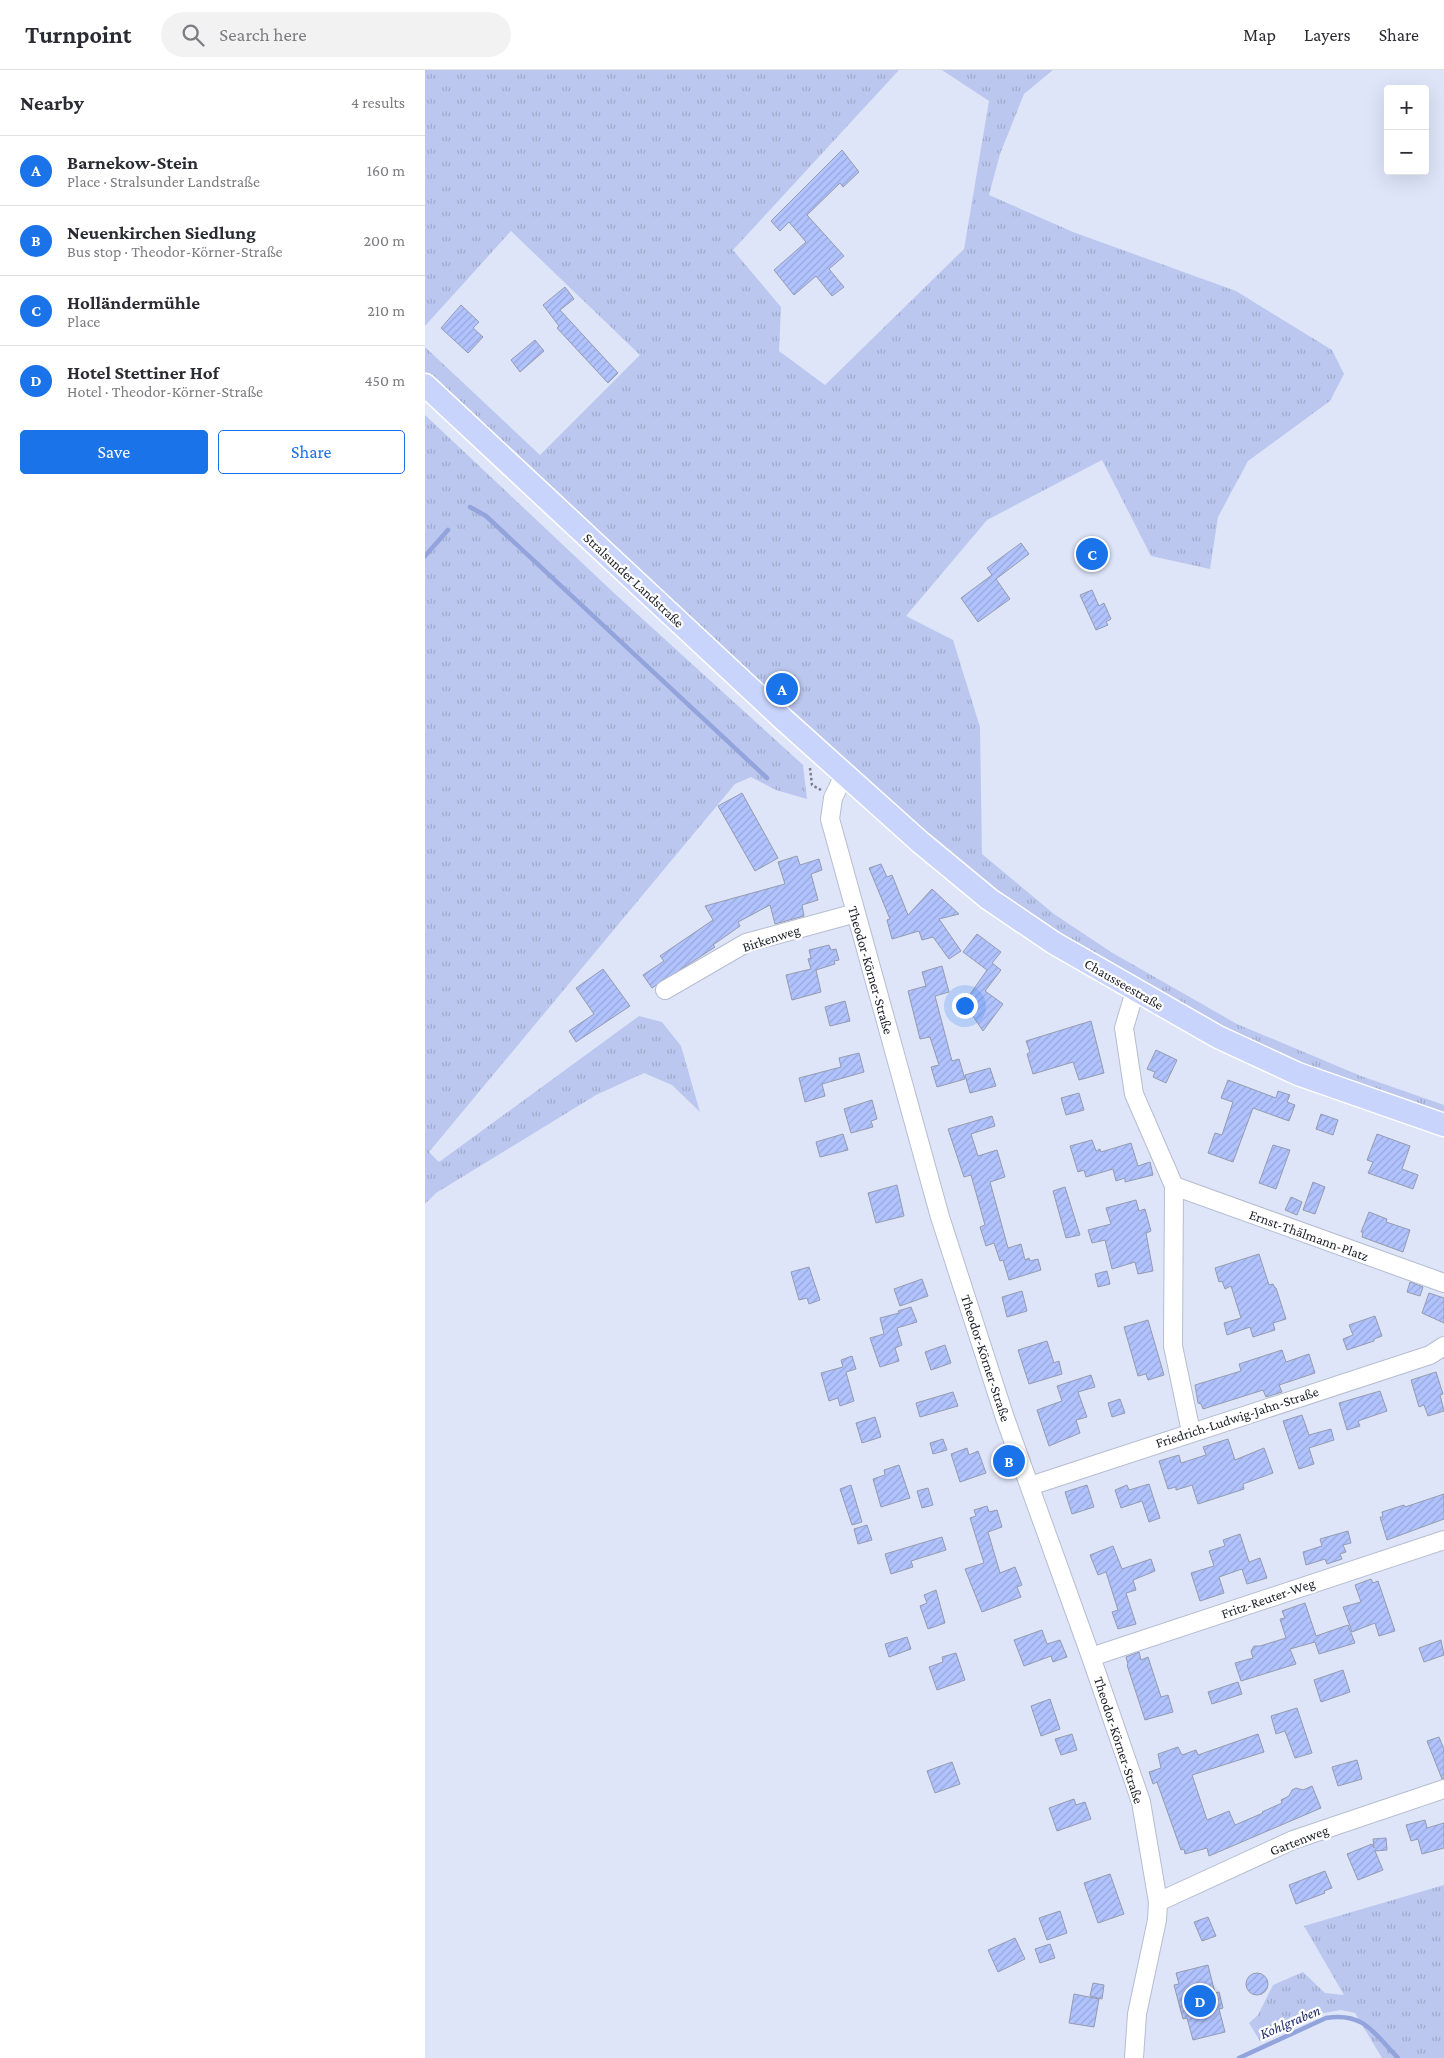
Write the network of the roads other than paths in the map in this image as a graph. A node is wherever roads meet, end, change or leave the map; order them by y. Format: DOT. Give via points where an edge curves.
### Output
graph roads {
  1 [pos="425,385"];
  2 [pos="845,772"];
  3 [pos="856,913"];
  4 [pos="665,990"];
  5 [pos="1135,991"];
  6 [pos="1444,1125"];
  7 [pos="1174,1186"];
  8 [pos="1444,1283"];
  9 [pos="1444,1346"];
  10 [pos="1191,1432"];
  11 [pos="1030,1486"];
  12 [pos="1444,1540"];
  13 [pos="1091,1657"];
  14 [pos="1444,1789"];
  15 [pos="1158,1902"];
  16 [pos="1134,2058"];
  1 -- 2 [label="main road, Stralsunder Landstraße" via="776,712"];
  2 -- 3 [label="street, Theodor-Körner-Straße" via="833,798 830,818"];
  2 -- 5 [label="main road, Chausseestraße" via="920,842 989,899 1054,943"];
  3 -- 4 [label="street, Birkenweg" via="746,943"];
  3 -- 11 [label="street, Theodor-Körner-Straße" via="940,1217"];
  5 -- 6 [label="main road, Chausseestraße" via="1218,1037 1298,1074"];
  5 -- 7 [label="street" via="1124,1028 1134,1094"];
  7 -- 8 [label="street, Ernst-Thälmann-Platz"];
  7 -- 10 [label="street" via="1173,1346"];
  9 -- 10 [label="street, Friedrich-Ludwig-Jahn-Straße" via="1430,1355"];
  10 -- 11 [label="street, Friedrich-Ludwig-Jahn-Straße"];
  11 -- 13 [label="street, Theodor-Körner-Straße"];
  12 -- 13 [label="street, Fritz-Reuter-Weg"];
  13 -- 15 [label="street, Theodor-Körner-Straße" via="1141,1802"];
  14 -- 15 [label="street, Gartenweg" via="1293,1840"];
  15 -- 16 [label="street, Theodor-Körner-Straße" via="1137,2014"];
}
